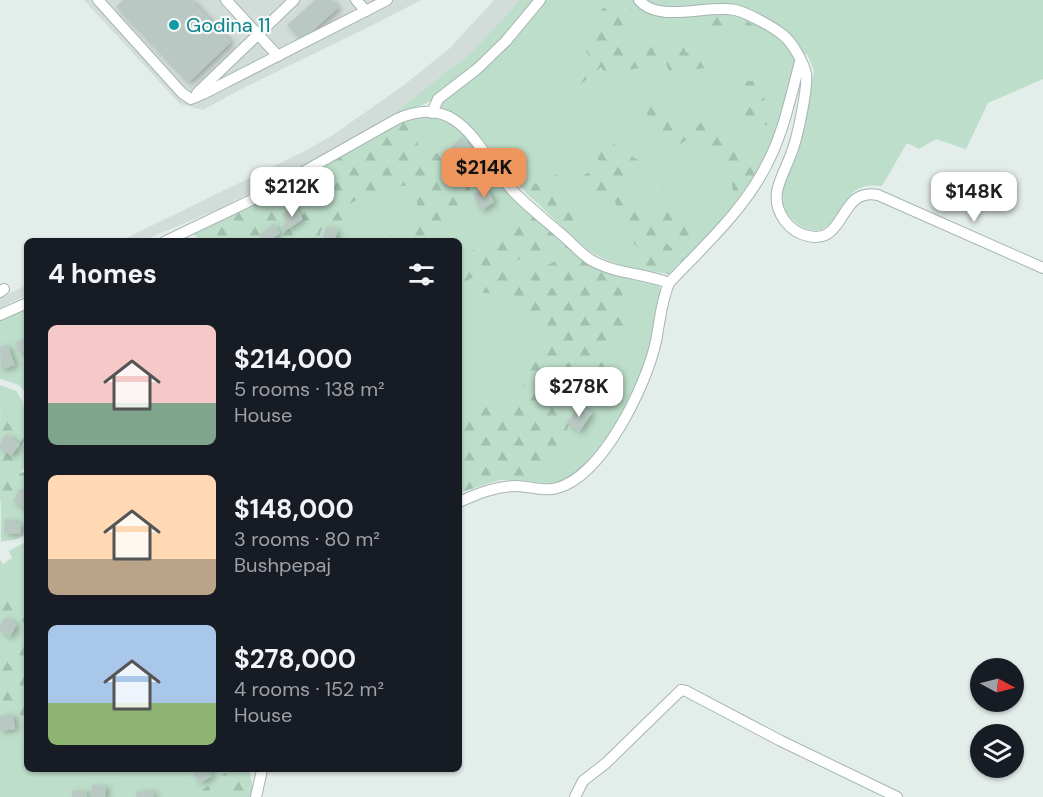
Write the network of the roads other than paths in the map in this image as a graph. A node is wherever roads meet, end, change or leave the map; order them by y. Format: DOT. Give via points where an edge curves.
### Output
graph roads {
  1 [pos="114,0"];
  2 [pos="226,0"];
  3 [pos="294,0"];
  4 [pos="356,0"];
  5 [pos="387,0"];
  6 [pos="540,0"];
  7 [pos="639,0"];
  8 [pos="101,4"];
  9 [pos="366,11"];
  10 [pos="258,35"];
  11 [pos="278,56"];
  12 [pos="800,62"];
  13 [pos="191,99"];
  14 [pos="432,113"];
  15 [pos="172,238"];
  16 [pos="1043,268"];
  17 [pos="669,283"];
  18 [pos="24,304"];
  19 [pos="0,315"];
  20 [pos="462,501"];
  21 [pos="262,772"];
  22 [pos="256,797"];
  23 [pos="575,797"];
  24 [pos="897,797"];
  1 -- 8 [label="street"];
  2 -- 10 [label="street"];
  3 -- 10 [label="street"];
  4 -- 9 [label="street"];
  5 -- 9 [label="street"];
  6 -- 14 [label="street" via="506,41 438,99"];
  7 -- 12 [label="street" via="656,10 745,13 782,35"];
  8 -- 13 [label="street"];
  9 -- 11 [label="street"];
  10 -- 11 [label="street"];
  10 -- 13 [label="street"];
  11 -- 13 [label="street"];
  12 -- 16 [label="street" via="806,83 793,151 778,186 777,202 793,230 806,236 827,236 855,198 867,193"];
  12 -- 17 [label="street" via="768,164 746,198"];
  14 -- 15 [label="street" via="408,114 397,119 264,194"];
  14 -- 17 [label="street" via="452,118 468,129 512,190 590,259 613,270"];
  17 -- 20 [label="street" via="641,386 620,427 586,470 555,489 514,486"];
  18 -- 19 [label="street"];
  21 -- 22 [label="street"];
  23 -- 24 [label="street" via="583,782 681,690"];
}
